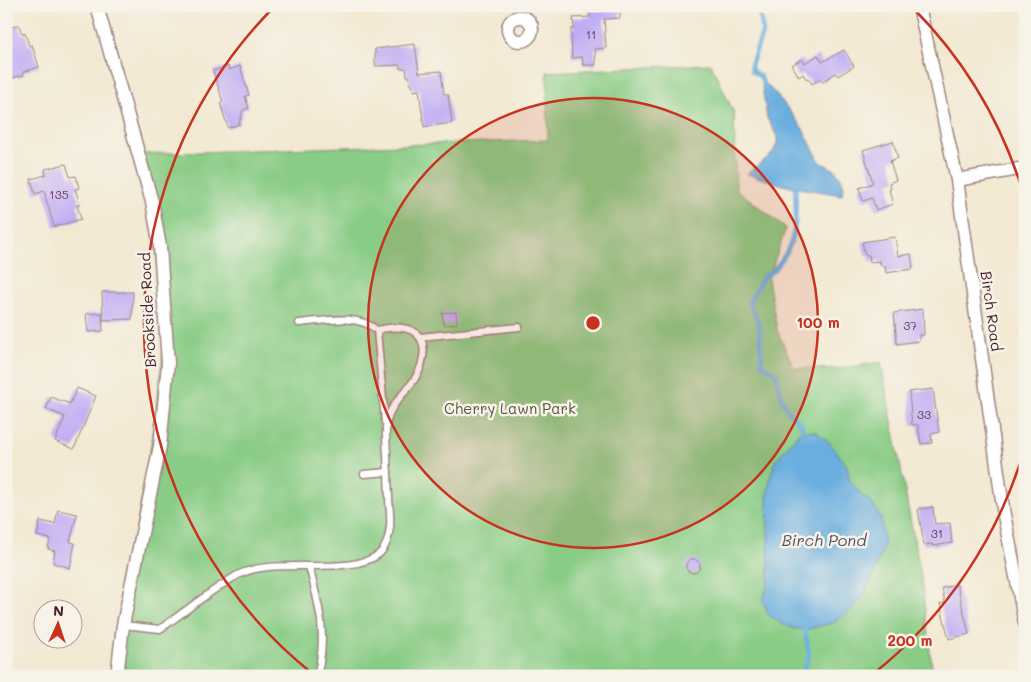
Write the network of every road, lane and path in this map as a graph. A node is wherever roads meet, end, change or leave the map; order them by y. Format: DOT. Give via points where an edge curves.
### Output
graph roads {
  1 [pos="97,6"];
  2 [pos="919,6"];
  3 [pos="1025,168"];
  4 [pos="957,180"];
  5 [pos="299,324"];
  6 [pos="518,326"];
  7 [pos="377,330"];
  8 [pos="420,337"];
  9 [pos="385,424"];
  10 [pos="388,472"];
  11 [pos="364,474"];
  12 [pos="309,566"];
  13 [pos="1025,622"];
  14 [pos="123,625"];
  15 [pos="117,676"];
  16 [pos="317,676"];
  1 -- 14 [label="street, Brookside Road" via="152,202 160,247 168,363 160,446"];
  2 -- 4 [label="street, Birch Road"];
  3 -- 4 [label="street"];
  4 -- 13 [label="street, Birch Road" via="1004,515"];
  5 -- 7 [label="lane" via="349,320 370,324"];
  6 -- 8 [label="lane"];
  7 -- 8 [label="lane" via="393,326 413,330"];
  7 -- 9 [label="lane"];
  8 -- 9 [label="lane" via="423,351 421,366 396,400"];
  9 -- 10 [label="lane"];
  10 -- 11 [label="lane"];
  10 -- 12 [label="lane" via="390,527 386,546 366,562"];
  12 -- 14 [label="lane" via="268,566 244,572 160,628"];
  12 -- 16 [label="lane" via="322,618 323,642"];
  14 -- 15 [label="street, Brookside Road"];
}
